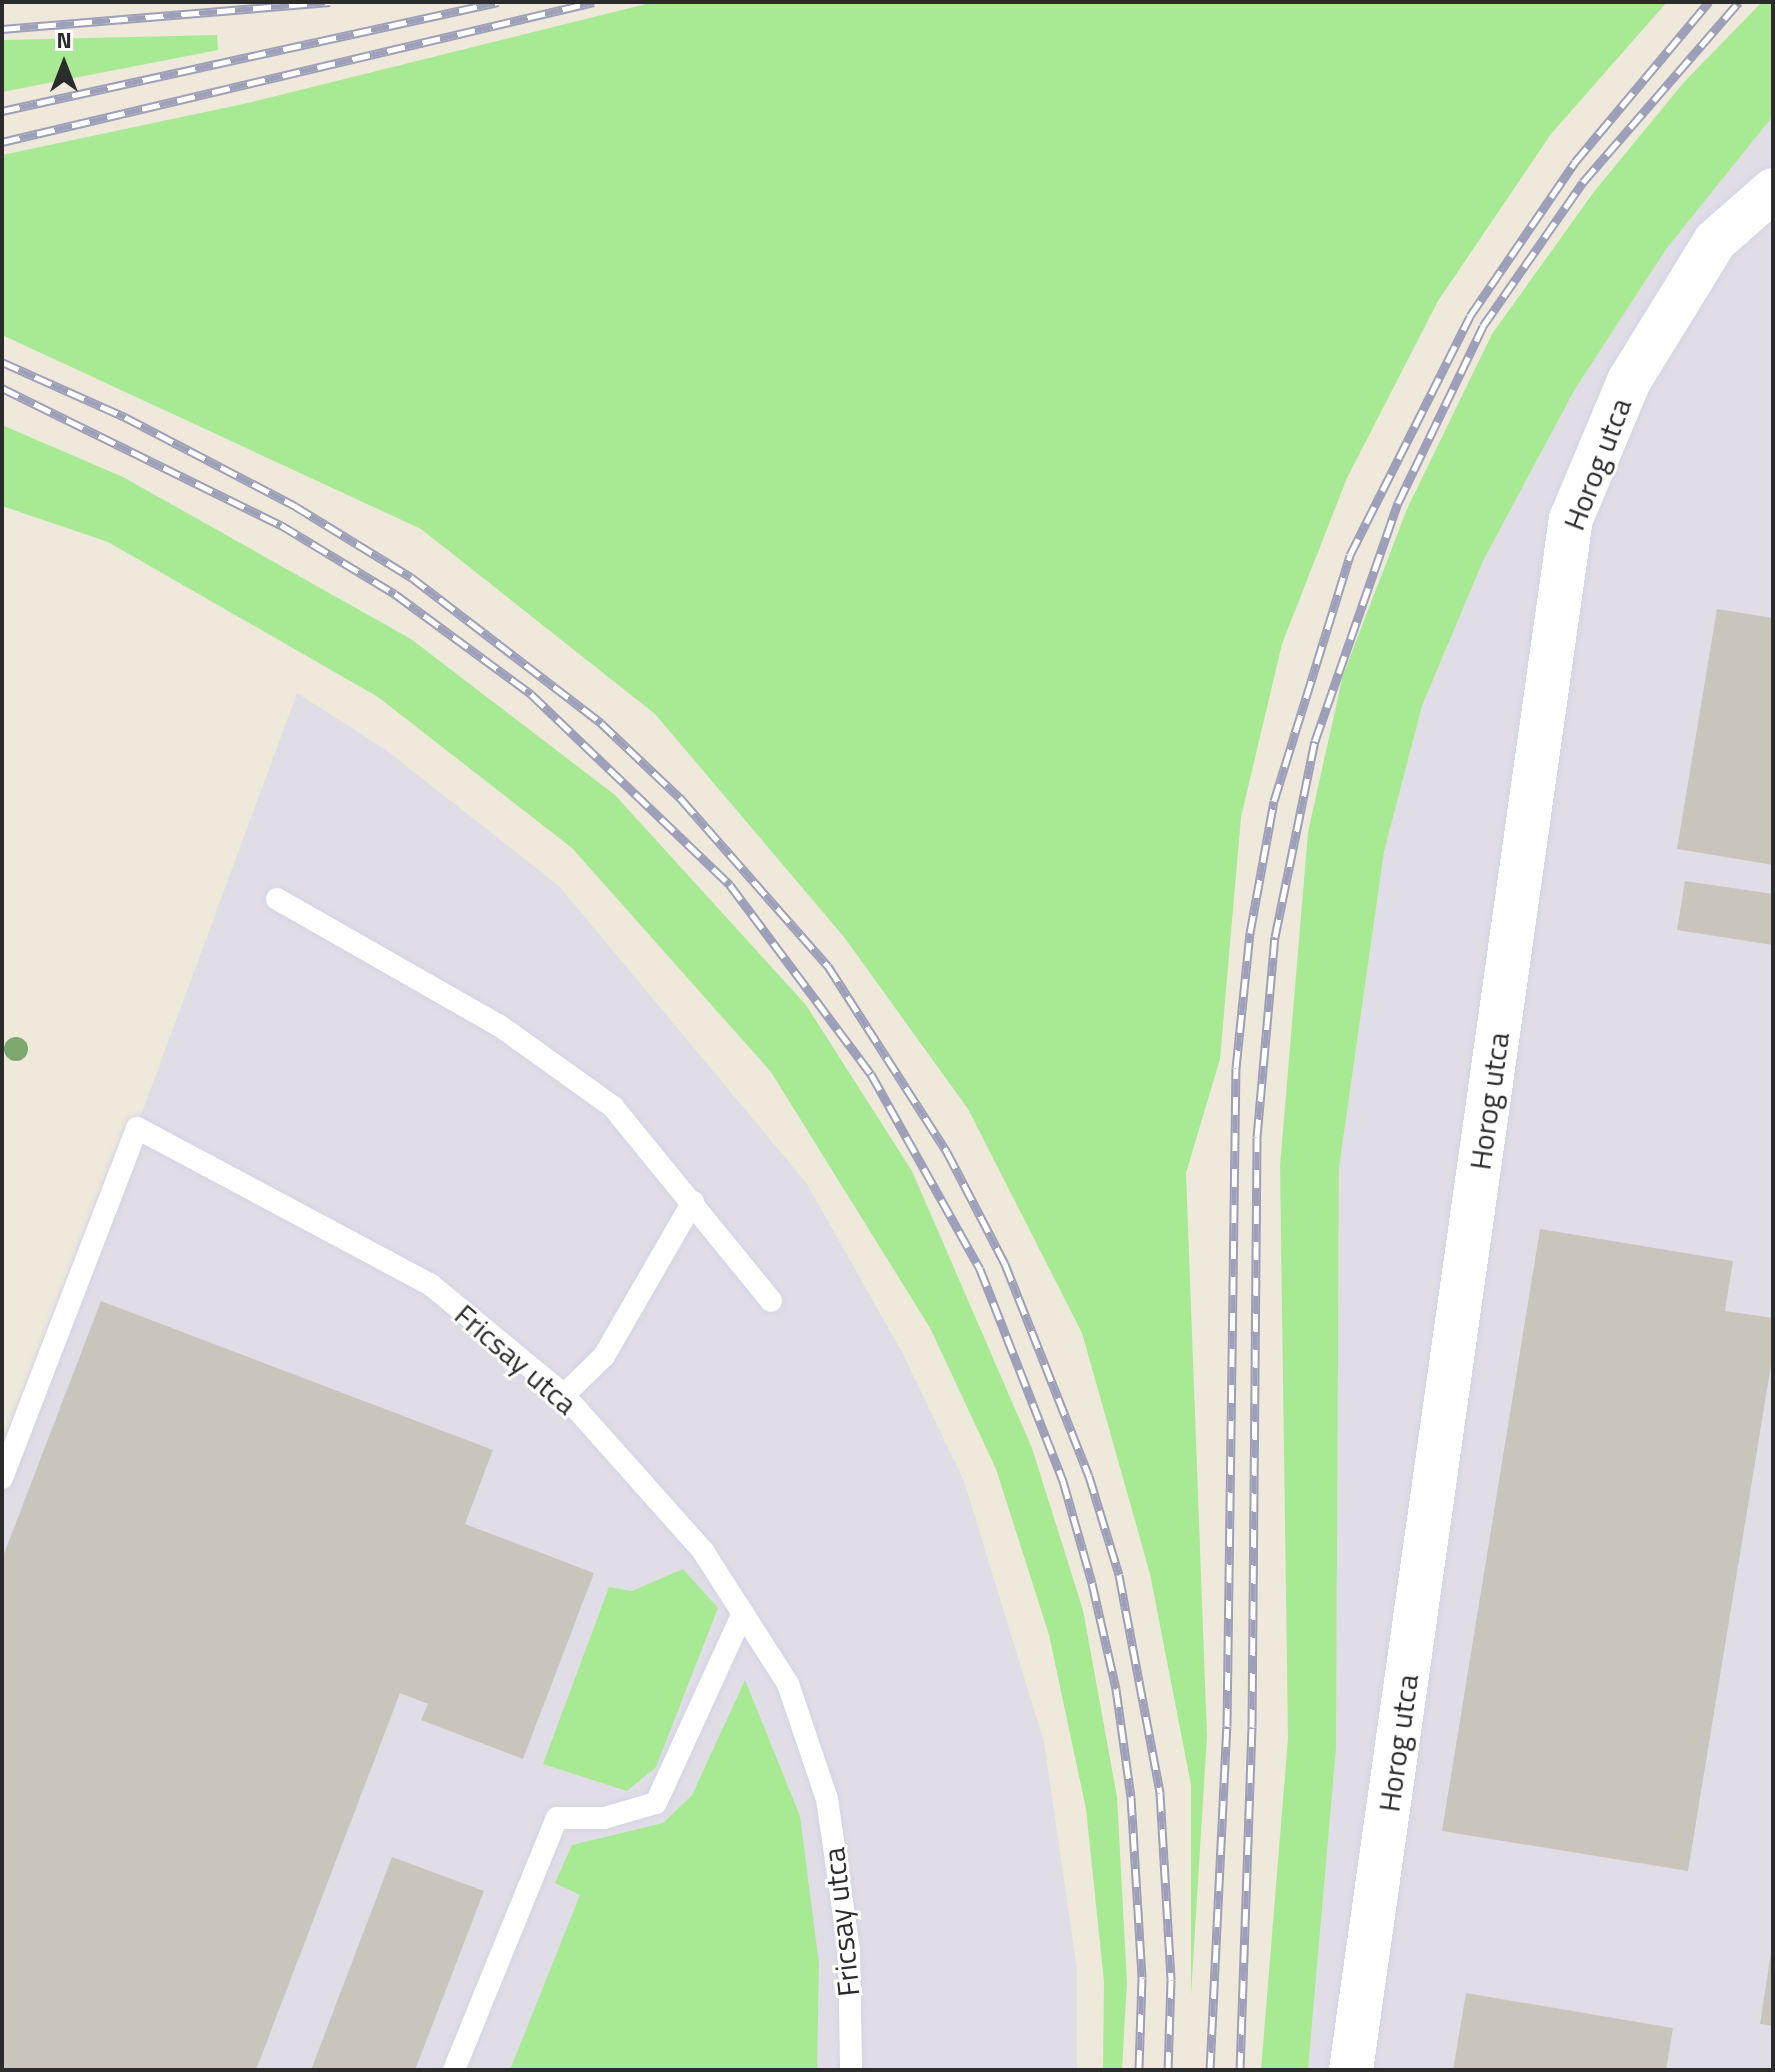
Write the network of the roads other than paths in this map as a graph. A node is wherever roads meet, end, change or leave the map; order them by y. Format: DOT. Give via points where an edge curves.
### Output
graph roads {
  1 [pos="1773,190"];
  2 [pos="277,899"];
  3 [pos="693,1202"];
  4 [pos="771,1301"];
  5 [pos="564,1395"];
  6 [pos="2,1478"];
  7 [pos="743,1613"];
  8 [pos="454,2070"];
  9 [pos="851,2070"];
  10 [pos="1351,2070"];
  1 -- 10 [label="street, Horog utca" via="1715,241 1637,368 1571,519"];
  2 -- 3 [label="lane" via="500,1026 613,1107"];
  3 -- 4 [label="lane"];
  3 -- 5 [label="lane" via="604,1356"];
  5 -- 6 [label="lane, Fricsay utca" via="431,1285 137,1128"];
  5 -- 7 [label="lane, Fricsay utca" via="703,1551"];
  7 -- 8 [label="lane" via="656,1803 604,1818 557,1818"];
  7 -- 9 [label="lane, Fricsay utca" via="788,1684 827,1799 849,1950"];
}
